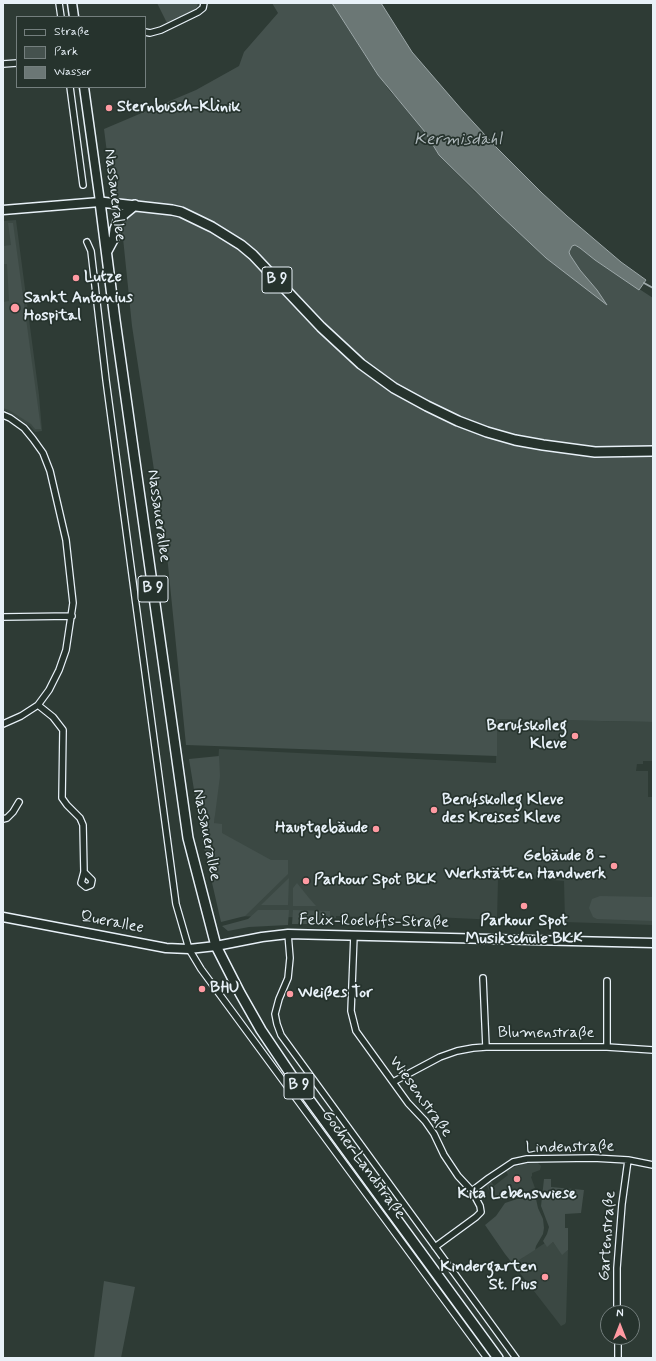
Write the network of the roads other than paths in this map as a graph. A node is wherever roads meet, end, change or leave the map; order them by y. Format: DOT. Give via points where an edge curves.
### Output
graph roads {
  1 [pos="59,3"];
  2 [pos="72,3"];
  3 [pos="204,3"];
  4 [pos="61,16"];
  5 [pos="74,16"];
  6 [pos="146,32"];
  7 [pos="16,63"];
  8 [pos="3,64"];
  9 [pos="70,88"];
  10 [pos="84,88"];
  11 [pos="83,185"];
  12 [pos="100,202"];
  13 [pos="135,205"];
  14 [pos="3,210"];
  15 [pos="87,242"];
  16 [pos="106,252"];
  17 [pos="3,415"];
  18 [pos="653,451"];
  19 [pos="72,616"];
  20 [pos="3,617"];
  21 [pos="38,705"];
  22 [pos="3,724"];
  23 [pos="18,802"];
  24 [pos="3,819"];
  25 [pos="84,872"];
  26 [pos="3,917"];
  27 [pos="288,934"];
  28 [pos="354,935"];
  29 [pos="653,943"];
  30 [pos="216,946"];
  31 [pos="185,949"];
  32 [pos="483,978"];
  33 [pos="607,981"];
  34 [pos="486,1047"];
  35 [pos="607,1047"];
  36 [pos="653,1050"];
  37 [pos="393,1082"];
  38 [pos="628,1160"];
  39 [pos="653,1165"];
  40 [pos="472,1191"];
  41 [pos="435,1247"];
  42 [pos="618,1305"];
  43 [pos="618,1345"];
  44 [pos="486,1358"];
  45 [pos="498,1358"];
  46 [pos="516,1358"];
  47 [pos="618,1358"];
  1 -- 4 [label="street"];
  2 -- 5 [label="street"];
  3 -- 6 [label="street" via="198,12 161,30"];
  7 -- 8 [label="street"];
  9 -- 11 [label="street, Nassauerallee"];
  10 -- 12 [label="street, Nassauerallee"];
  12 -- 13 [label="main road, B 9"];
  12 -- 14 [label="street"];
  12 -- 16 [label="main road, Nassauerallee / B 9"];
  13 -- 16 [label="main road" via="118,221 114,238"];
  13 -- 18 [label="main road, B 9" via="181,212 241,245 254,255 321,327 361,364 394,388 427,406 480,429 543,446 595,452"];
  15 -- 31 [label="street, Nassauerallee" via="91,251 176,904"];
  16 -- 30 [label="main road, Nassauerallee / B 9" via="188,838"];
  17 -- 19 [label="street" via="24,428 34,439 50,471 66,540 72,584"];
  19 -- 20 [label="street"];
  19 -- 21 [label="street" via="66,650 59,670"];
  21 -- 22 [label="street"];
  21 -- 25 [label="street" via="53,717 63,730 62,798 83,825"];
  23 -- 24 [label="street" via="13,812"];
  26 -- 31 [label="street, Querallee" via="166,948"];
  27 -- 28 [label="street, Felix-Roeloffs-Straße"];
  27 -- 30 [label="street, Felix-Roeloffs-Straße" via="262,936"];
  27 -- 41 [label="street, Gocher Landstraße" via="288,978 276,1014 281,1035"];
  28 -- 29 [label="street, Felix-Roeloffs-Straße"];
  28 -- 37 [label="street, Wiesenstraße" via="351,1011 353,1021 356,1031"];
  30 -- 31 [label="street, Querallee"];
  30 -- 45 [label="main road, Gocher Landstraße / B 9" via="261,1030 292,1076"];
  31 -- 44 [label="street, Gocher Landstraße"];
  32 -- 34 [label="street, Blumenstraße"];
  33 -- 35 [label="street, Blumenstraße"];
  34 -- 35 [label="street, Blumenstraße"];
  34 -- 37 [label="street, Blumenstraße" via="457,1051 440,1057"];
  35 -- 36 [label="street, Blumenstraße"];
  37 -- 40 [label="street, Wiesenstraße" via="434,1134 458,1176"];
  38 -- 39 [label="street, Lindenstraße"];
  38 -- 40 [label="street, Lindenstraße" via="527,1159 513,1162"];
  38 -- 42 [label="street, Gartenstraße" via="617,1268"];
  40 -- 41 [label="street, Wiesenstraße" via="480,1206 480,1212"];
  41 -- 46 [label="street, Gocher Landstraße"];
  43 -- 47 [label="street"];
}
